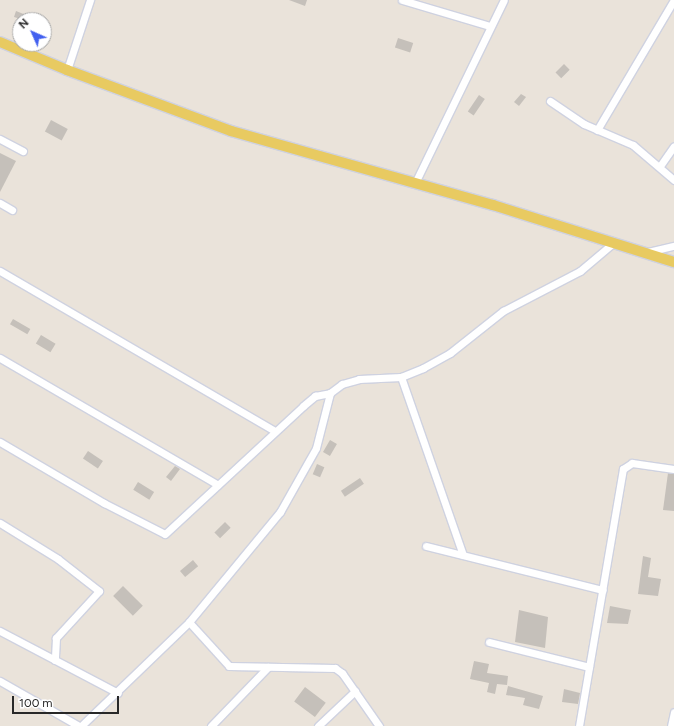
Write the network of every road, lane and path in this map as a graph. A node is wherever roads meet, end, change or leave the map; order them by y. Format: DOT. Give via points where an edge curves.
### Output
graph roads {
  1 [pos="90,0"];
  2 [pos="402,0"];
  3 [pos="504,0"];
  4 [pos="674,0"];
  5 [pos="415,2"];
  6 [pos="490,26"];
  7 [pos="0,42"];
  8 [pos="67,70"];
  9 [pos="550,101"];
  10 [pos="597,130"];
  11 [pos="0,139"];
  12 [pos="674,146"];
  13 [pos="23,151"];
  14 [pos="660,166"];
  15 [pos="674,180"];
  16 [pos="415,183"];
  17 [pos="0,203"];
  18 [pos="12,210"];
  19 [pos="612,244"];
  20 [pos="674,246"];
  21 [pos="647,252"];
  22 [pos="674,262"];
  23 [pos="0,271"];
  24 [pos="0,358"];
  25 [pos="401,377"];
  26 [pos="330,393"];
  27 [pos="274,431"];
  28 [pos="0,442"];
  29 [pos="674,469"];
  30 [pos="218,485"];
  31 [pos="0,523"];
  32 [pos="426,546"];
  33 [pos="463,556"];
  34 [pos="603,590"];
  35 [pos="189,622"];
  36 [pos="0,631"];
  37 [pos="489,642"];
  38 [pos="55,660"];
  39 [pos="268,667"];
  40 [pos="590,667"];
  41 [pos="1,683"];
  42 [pos="355,691"];
  43 [pos="118,693"];
  44 [pos="674,712"];
  45 [pos="80,726"];
  46 [pos="211,726"];
  47 [pos="318,726"];
  48 [pos="378,726"];
  49 [pos="579,726"];
  50 [pos="671,726"];
  1 -- 8 [label="street"];
  2 -- 5 [label="street"];
  3 -- 6 [label="street"];
  4 -- 10 [label="street"];
  5 -- 6 [label="street"];
  6 -- 16 [label="street"];
  7 -- 8 [label="main road"];
  8 -- 16 [label="main road" via="231,131"];
  9 -- 10 [label="street"];
  10 -- 14 [label="street" via="633,145"];
  11 -- 13 [label="street"];
  12 -- 14 [label="street"];
  14 -- 15 [label="street"];
  16 -- 19 [label="main road"];
  17 -- 18 [label="street"];
  19 -- 21 [label="main road"];
  19 -- 25 [label="street" via="580,271 482,325 450,353"];
  20 -- 21 [label="street"];
  21 -- 22 [label="main road"];
  23 -- 27 [label="street"];
  24 -- 30 [label="street"];
  25 -- 26 [label="street" via="359,379 342,384"];
  25 -- 33 [label="street"];
  26 -- 27 [label="street" via="315,396"];
  26 -- 35 [label="street" via="316,448 280,512"];
  27 -- 30 [label="street"];
  28 -- 30 [label="street" via="163,534"];
  29 -- 34 [label="street" via="632,463 623,468"];
  31 -- 38 [label="street" via="58,559 99,591 56,638"];
  32 -- 33 [label="street"];
  33 -- 34 [label="street"];
  34 -- 40 [label="street"];
  35 -- 39 [label="street" via="229,666"];
  35 -- 43 [label="street"];
  36 -- 38 [label="street"];
  37 -- 40 [label="street"];
  38 -- 43 [label="street"];
  39 -- 42 [label="street" via="335,668"];
  39 -- 46 [label="street"];
  40 -- 49 [label="street"];
  41 -- 45 [label="street"];
  42 -- 47 [label="street"];
  42 -- 48 [label="street"];
  43 -- 45 [label="street"];
  44 -- 50 [label="street"];
}
